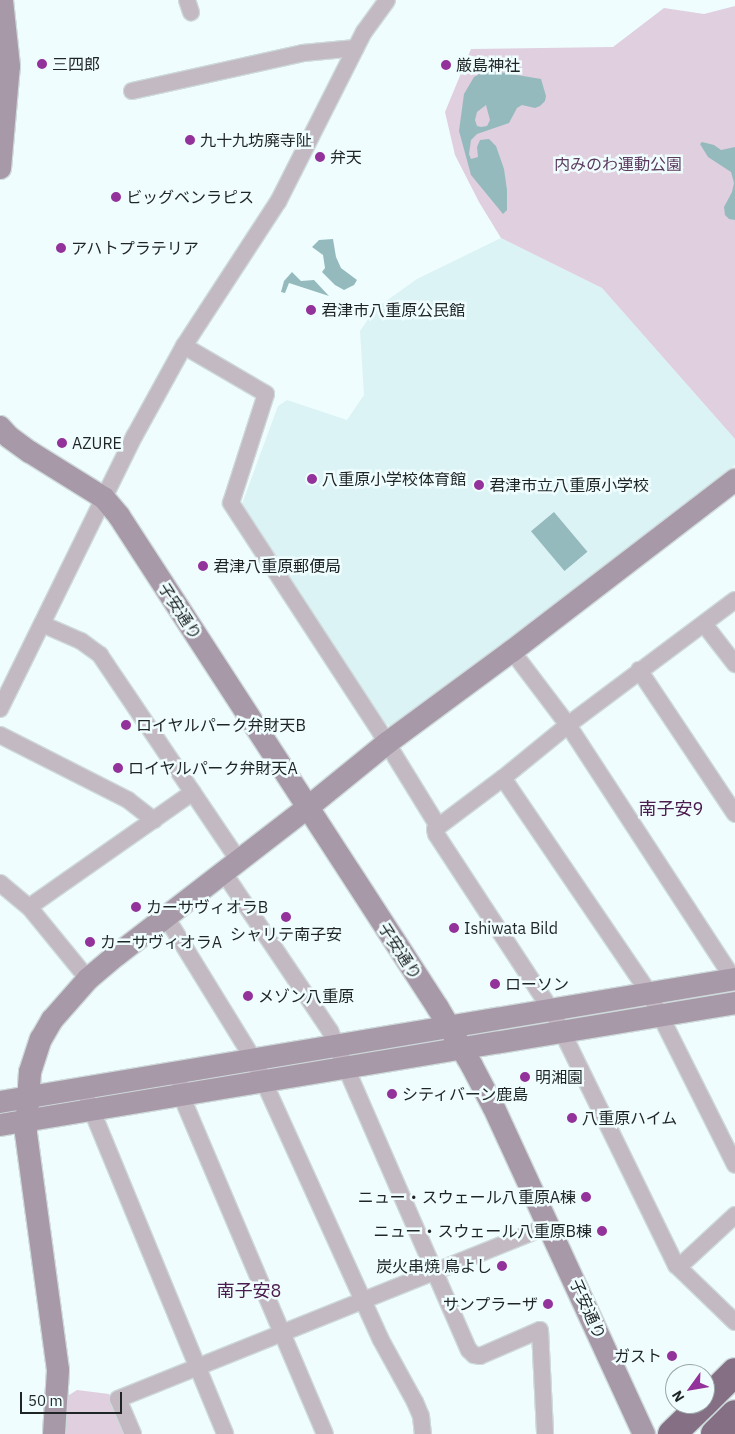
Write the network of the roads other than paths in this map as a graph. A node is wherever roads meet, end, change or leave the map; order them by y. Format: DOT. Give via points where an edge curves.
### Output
graph roads {
  1 [pos="2,0"];
  2 [pos="387,0"];
  3 [pos="3,24"];
  4 [pos="356,48"];
  5 [pos="132,91"];
  6 [pos="0,168"];
  7 [pos="184,346"];
  8 [pos="0,427"];
  9 [pos="735,480"];
  10 [pos="104,498"];
  11 [pos="735,600"];
  12 [pos="42,624"];
  13 [pos="704,624"];
  14 [pos="512,651"];
  15 [pos="735,664"];
  16 [pos="639,670"];
  17 [pos="0,709"];
  18 [pos="568,725"];
  19 [pos="0,735"];
  20 [pos="387,743"];
  21 [pos="503,778"];
  22 [pos="193,792"];
  23 [pos="307,808"];
  24 [pos="735,814"];
  25 [pos="154,820"];
  26 [pos="438,826"];
  27 [pos="232,867"];
  28 [pos="0,883"];
  29 [pos="29,907"];
  30 [pos="166,917"];
  31 [pos="88,979"];
  32 [pos="735,980"];
  33 [pos="649,994"];
  34 [pos="735,1003"];
  35 [pos="552,1010"];
  36 [pos="662,1015"];
  37 [pos="449,1027"];
  38 [pos="562,1031"];
  39 [pos="337,1046"];
  40 [pos="462,1048"];
  41 [pos="254,1060"];
  42 [pos="346,1067"];
  43 [pos="178,1072"];
  44 [pos="264,1081"];
  45 [pos="83,1088"];
  46 [pos="181,1095"];
  47 [pos="27,1098"];
  48 [pos="0,1102"];
  49 [pos="91,1110"];
  50 [pos="26,1121"];
  51 [pos="0,1125"];
  52 [pos="735,1165"];
  53 [pos="735,1215"];
  54 [pos="549,1226"];
  55 [pos="680,1266"];
  56 [pos="435,1271"];
  57 [pos="362,1300"];
  58 [pos="735,1322"];
  59 [pos="282,1333"];
  60 [pos="196,1367"];
  61 [pos="735,1372"];
  62 [pos="715,1392"];
  63 [pos="693,1414"];
  64 [pos="735,1414"];
  65 [pos="54,1434"];
  66 [pos="133,1434"];
  67 [pos="225,1434"];
  68 [pos="326,1434"];
  69 [pos="423,1434"];
  70 [pos="545,1434"];
  71 [pos="644,1434"];
  72 [pos="672,1434"];
  73 [pos="715,1434"];
  1 -- 3 [label="street"];
  2 -- 4 [label="street"];
  3 -- 6 [label="street" via="9,66"];
  4 -- 5 [label="street" via="303,53"];
  4 -- 7 [label="street" via="278,202"];
  7 -- 10 [label="street" via="134,435"];
  7 -- 20 [label="street" via="266,394 231,503"];
  8 -- 10 [label="street" via="30,452"];
  9 -- 14 [label="street"];
  10 -- 12 [label="street"];
  10 -- 23 [label="street, 子安通り"];
  11 -- 13 [label="street"];
  12 -- 17 [label="street"];
  12 -- 22 [label="street" via="81,641 100,655"];
  13 -- 15 [label="street"];
  13 -- 16 [label="street"];
  14 -- 18 [label="street"];
  14 -- 20 [label="street"];
  16 -- 18 [label="street"];
  16 -- 24 [label="street"];
  18 -- 21 [label="street"];
  18 -- 32 [label="street"];
  19 -- 25 [label="street" via="128,800"];
  20 -- 23 [label="street"];
  20 -- 26 [label="street"];
  21 -- 26 [label="street"];
  21 -- 33 [label="street"];
  22 -- 25 [label="street"];
  22 -- 27 [label="street"];
  23 -- 27 [label="street"];
  23 -- 37 [label="street, 子安通り"];
  25 -- 29 [label="street"];
  26 -- 35 [label="street" via="436,834"];
  27 -- 30 [label="street"];
  27 -- 39 [label="street"];
  28 -- 29 [label="street"];
  29 -- 31 [label="street"];
  30 -- 31 [label="street"];
  30 -- 41 [label="street"];
  31 -- 47 [label="street" via="57,1013 41,1039 30,1072"];
  32 -- 33 [label="street"];
  33 -- 35 [label="street"];
  33 -- 36 [label="street"];
  34 -- 36 [label="street"];
  35 -- 37 [label="street"];
  35 -- 38 [label="street"];
  36 -- 38 [label="street"];
  36 -- 52 [label="street"];
  37 -- 39 [label="street"];
  37 -- 40 [label="street, 子安通り"];
  38 -- 40 [label="street"];
  38 -- 55 [label="street" via="676,1264"];
  39 -- 41 [label="street"];
  39 -- 42 [label="street"];
  40 -- 42 [label="street"];
  40 -- 54 [label="street, 子安通り"];
  41 -- 43 [label="street"];
  41 -- 44 [label="street"];
  42 -- 44 [label="street"];
  42 -- 56 [label="street"];
  43 -- 45 [label="street"];
  43 -- 46 [label="street"];
  44 -- 46 [label="street"];
  44 -- 57 [label="street"];
  45 -- 47 [label="street"];
  45 -- 49 [label="street"];
  46 -- 49 [label="street"];
  46 -- 59 [label="street"];
  47 -- 48 [label="street"];
  47 -- 50 [label="street"];
  49 -- 50 [label="street"];
  49 -- 60 [label="street"];
  50 -- 51 [label="street"];
  50 -- 65 [label="street" via="58,1370"];
  53 -- 55 [label="street"];
  54 -- 56 [label="street"];
  54 -- 71 [label="street, 子安通り"];
  55 -- 58 [label="street"];
  56 -- 57 [label="street"];
  56 -- 70 [label="street" via="474,1355 480,1356 540,1330"];
  57 -- 59 [label="street"];
  57 -- 69 [label="street" via="416,1402"];
  59 -- 60 [label="street"];
  59 -- 68 [label="street"];
  60 -- 66 [label="street" via="118,1399"];
  60 -- 67 [label="street"];
  61 -- 62 [label="highway"];
  63 -- 72 [label="highway"];
  64 -- 73 [label="highway"];
}
